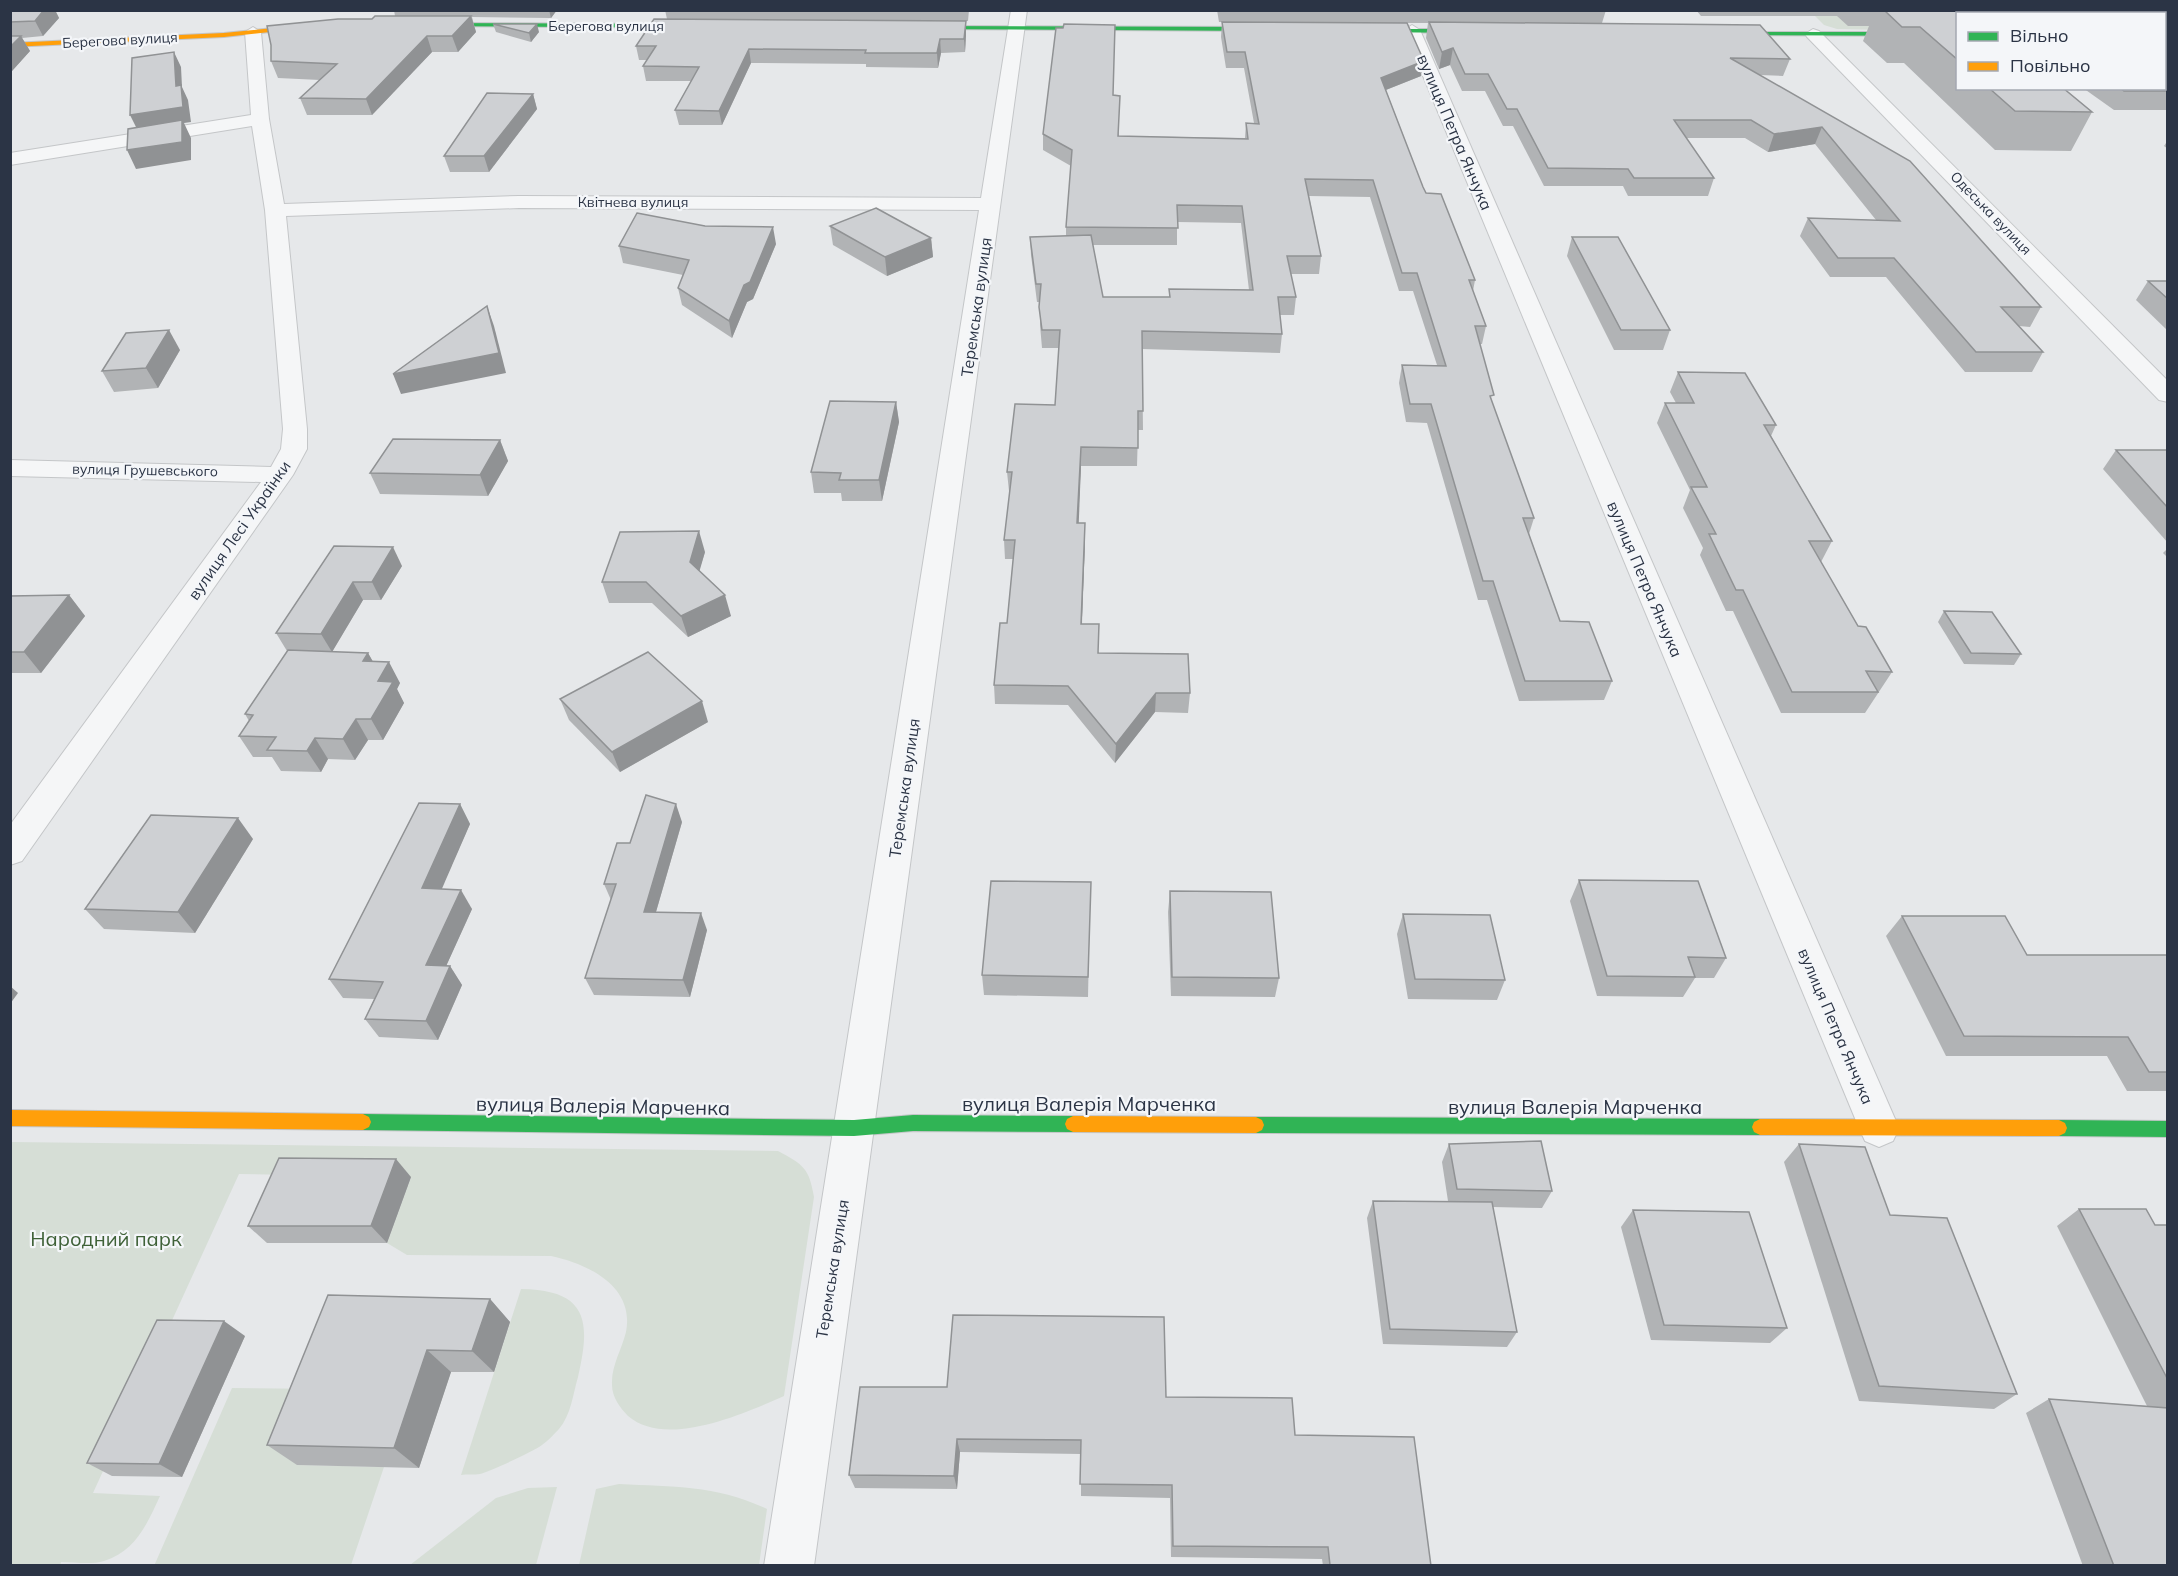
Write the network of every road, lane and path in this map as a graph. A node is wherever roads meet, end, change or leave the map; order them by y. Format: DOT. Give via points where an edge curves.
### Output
graph roads {
  1 [pos="1018,19"];
  2 [pos="418,25"];
  3 [pos="329,26"];
  4 [pos="706,26"];
  5 [pos="909,27"];
  6 [pos="1280,30"];
  7 [pos="1352,30"];
  8 [pos="1412,30"];
  9 [pos="1482,31"];
  10 [pos="253,32"];
  11 [pos="1707,33"];
  12 [pos="1813,34"];
  13 [pos="1956,34"];
  14 [pos="10,45"];
  15 [pos="260,119"];
  16 [pos="10,159"];
  17 [pos="991,204"];
  18 [pos="274,210"];
  19 [pos="2168,395"];
  20 [pos="10,468"];
  21 [pos="280,475"];
  22 [pos="10,852"];
  23 [pos="10,1118"];
  24 [pos="854,1128"];
  25 [pos="1879,1128"];
  26 [pos="2168,1128"];
  27 [pos="789,1566"];
  1 -- 5 [label="street"];
  1 -- 6 [label="street"];
  1 -- 17 [label="street, Теремська вулиця"];
  2 -- 4 [label="street, Берегова вулиця"];
  3 -- 10 [label="street, Берегова вулиця"];
  7 -- 8 [label="street"];
  8 -- 9 [label="street"];
  8 -- 25 [label="street, вулиця Петра Янчука"];
  10 -- 14 [label="street, Берегова вулиця"];
  10 -- 15 [label="street, вулиця Лесі Українки"];
  11 -- 12 [label="street"];
  12 -- 13 [label="street"];
  12 -- 19 [label="street, Одеська вулиця"];
  15 -- 16 [label="street"];
  15 -- 18 [label="street, вулиця Лесі Українки"];
  17 -- 18 [label="street, Квітнева вулиця" via="530,201"];
  17 -- 24 [label="street, Теремська вулиця"];
  18 -- 21 [label="street, вулиця Лесі Українки" via="295,429 294,449"];
  20 -- 21 [label="street, вулиця Грушевського"];
  21 -- 22 [label="street, вулиця Лесі Українки"];
  23 -- 24 [label="street, вулиця Валерія Марченка"];
  24 -- 25 [label="street, вулиця Валерія Марченка" via="913,1123"];
  24 -- 27 [label="street, Теремська вулиця"];
  25 -- 26 [label="street, вулиця Валерія Марченка"];
}
